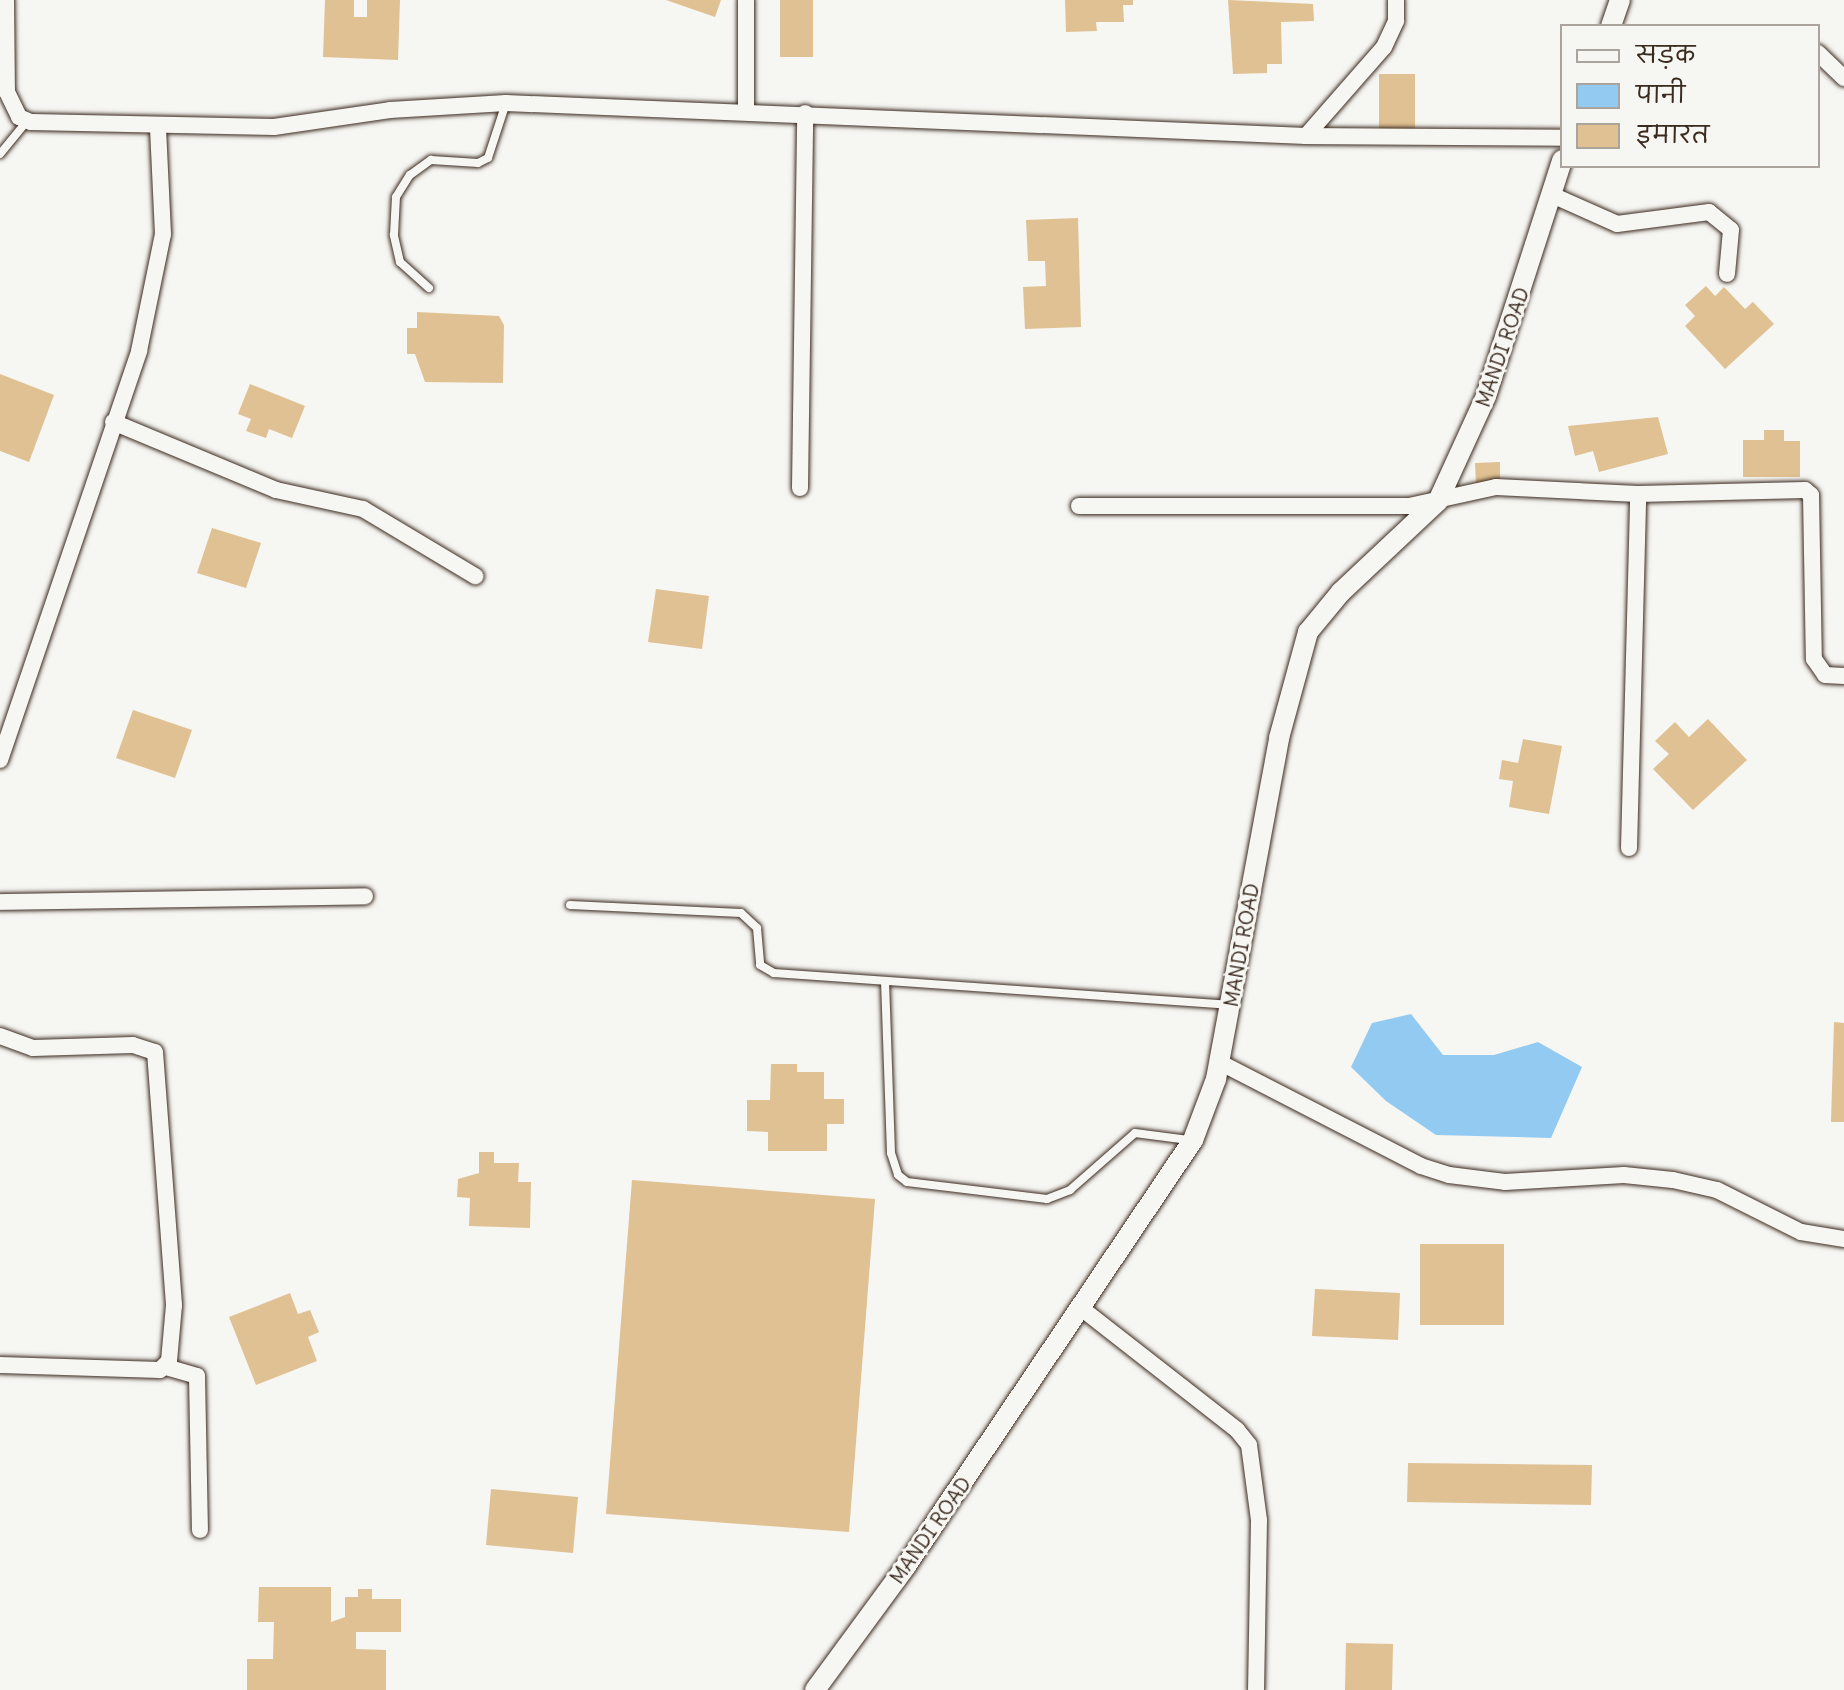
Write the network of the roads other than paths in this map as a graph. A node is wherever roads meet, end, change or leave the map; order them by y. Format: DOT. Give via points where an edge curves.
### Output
graph roads {
  1 [pos="6,0"];
  2 [pos="746,0"];
  3 [pos="1396,0"];
  4 [pos="1620,0"];
  5 [pos="1612,24"];
  6 [pos="1820,55"];
  7 [pos="1844,78"];
  8 [pos="506,103"];
  9 [pos="746,112"];
  10 [pos="805,113"];
  11 [pos="27,121"];
  12 [pos="158,127"];
  13 [pos="1306,136"];
  14 [pos="1560,138"];
  15 [pos="0,154"];
  16 [pos="1560,167"];
  17 [pos="1552,195"];
  18 [pos="1727,274"];
  19 [pos="429,288"];
  20 [pos="113,422"];
  21 [pos="800,488"];
  22 [pos="1638,494"];
  23 [pos="1438,501"];
  24 [pos="1079,506"];
  25 [pos="475,576"];
  26 [pos="1844,676"];
  27 [pos="3,740"];
  28 [pos="0,760"];
  29 [pos="1629,848"];
  30 [pos="365,896"];
  31 [pos="0,902"];
  32 [pos="570,905"];
  33 [pos="885,981"];
  34 [pos="1230,1005"];
  35 [pos="0,1036"];
  36 [pos="1219,1062"];
  37 [pos="1193,1140"];
  38 [pos="1844,1239"];
  39 [pos="1081,1308"];
  40 [pos="0,1365"];
  41 [pos="166,1367"];
  42 [pos="200,1530"];
  43 [pos="815,1690"];
  44 [pos="1256,1690"];
  1 -- 11 [label="street" via="7,92 13,110"];
  2 -- 9 [label="street"];
  3 -- 13 [label="street" via="1396,21 1384,47"];
  4 -- 5 [label="street"];
  6 -- 7 [label="street"];
  8 -- 9 [label="street"];
  8 -- 12 [label="street" via="390,110 274,127"];
  8 -- 19 [label="lane" via="488,158 478,163 431,160 410,175 396,197 394,235 400,262"];
  9 -- 10 [label="street"];
  10 -- 13 [label="street"];
  10 -- 21 [label="street"];
  11 -- 12 [label="street"];
  11 -- 15 [label="lane"];
  12 -- 20 [label="street" via="163,234 139,351"];
  13 -- 14 [label="street"];
  16 -- 17 [label="street, MANDI ROAD"];
  17 -- 18 [label="street" via="1617,224 1709,212 1731,230"];
  17 -- 23 [label="street, MANDI ROAD" via="1486,396"];
  20 -- 25 [label="street" via="276,490 363,509"];
  20 -- 27 [label="street"];
  22 -- 23 [label="street" via="1496,487"];
  22 -- 26 [label="street" via="1810,493 1814,659 1825,675"];
  22 -- 29 [label="street"];
  23 -- 24 [label="street" via="1409,506"];
  23 -- 34 [label="street, MANDI ROAD" via="1341,592 1308,632 1279,738"];
  27 -- 28 [label="street"];
  30 -- 31 [label="street"];
  32 -- 33 [label="lane" via="741,913 754,922 760,965 767,971"];
  33 -- 34 [label="lane"];
  33 -- 37 [label="lane" via="891,1153 898,1175 907,1182 1047,1199 1070,1190 1135,1133"];
  34 -- 36 [label="street, MANDI ROAD"];
  35 -- 41 [label="street" via="33,1048 133,1045 155,1052 173,1269"];
  36 -- 37 [label="street, MANDI ROAD"];
  36 -- 38 [label="street" via="1421,1166 1449,1175 1505,1182 1624,1175 1673,1180 1717,1190 1801,1232"];
  37 -- 39 [label="street, MANDI ROAD"];
  39 -- 43 [label="street, MANDI ROAD"];
  39 -- 44 [label="street" via="1237,1430 1249,1445 1259,1520"];
  40 -- 41 [label="street"];
  41 -- 42 [label="street" via="197,1376"];
}
